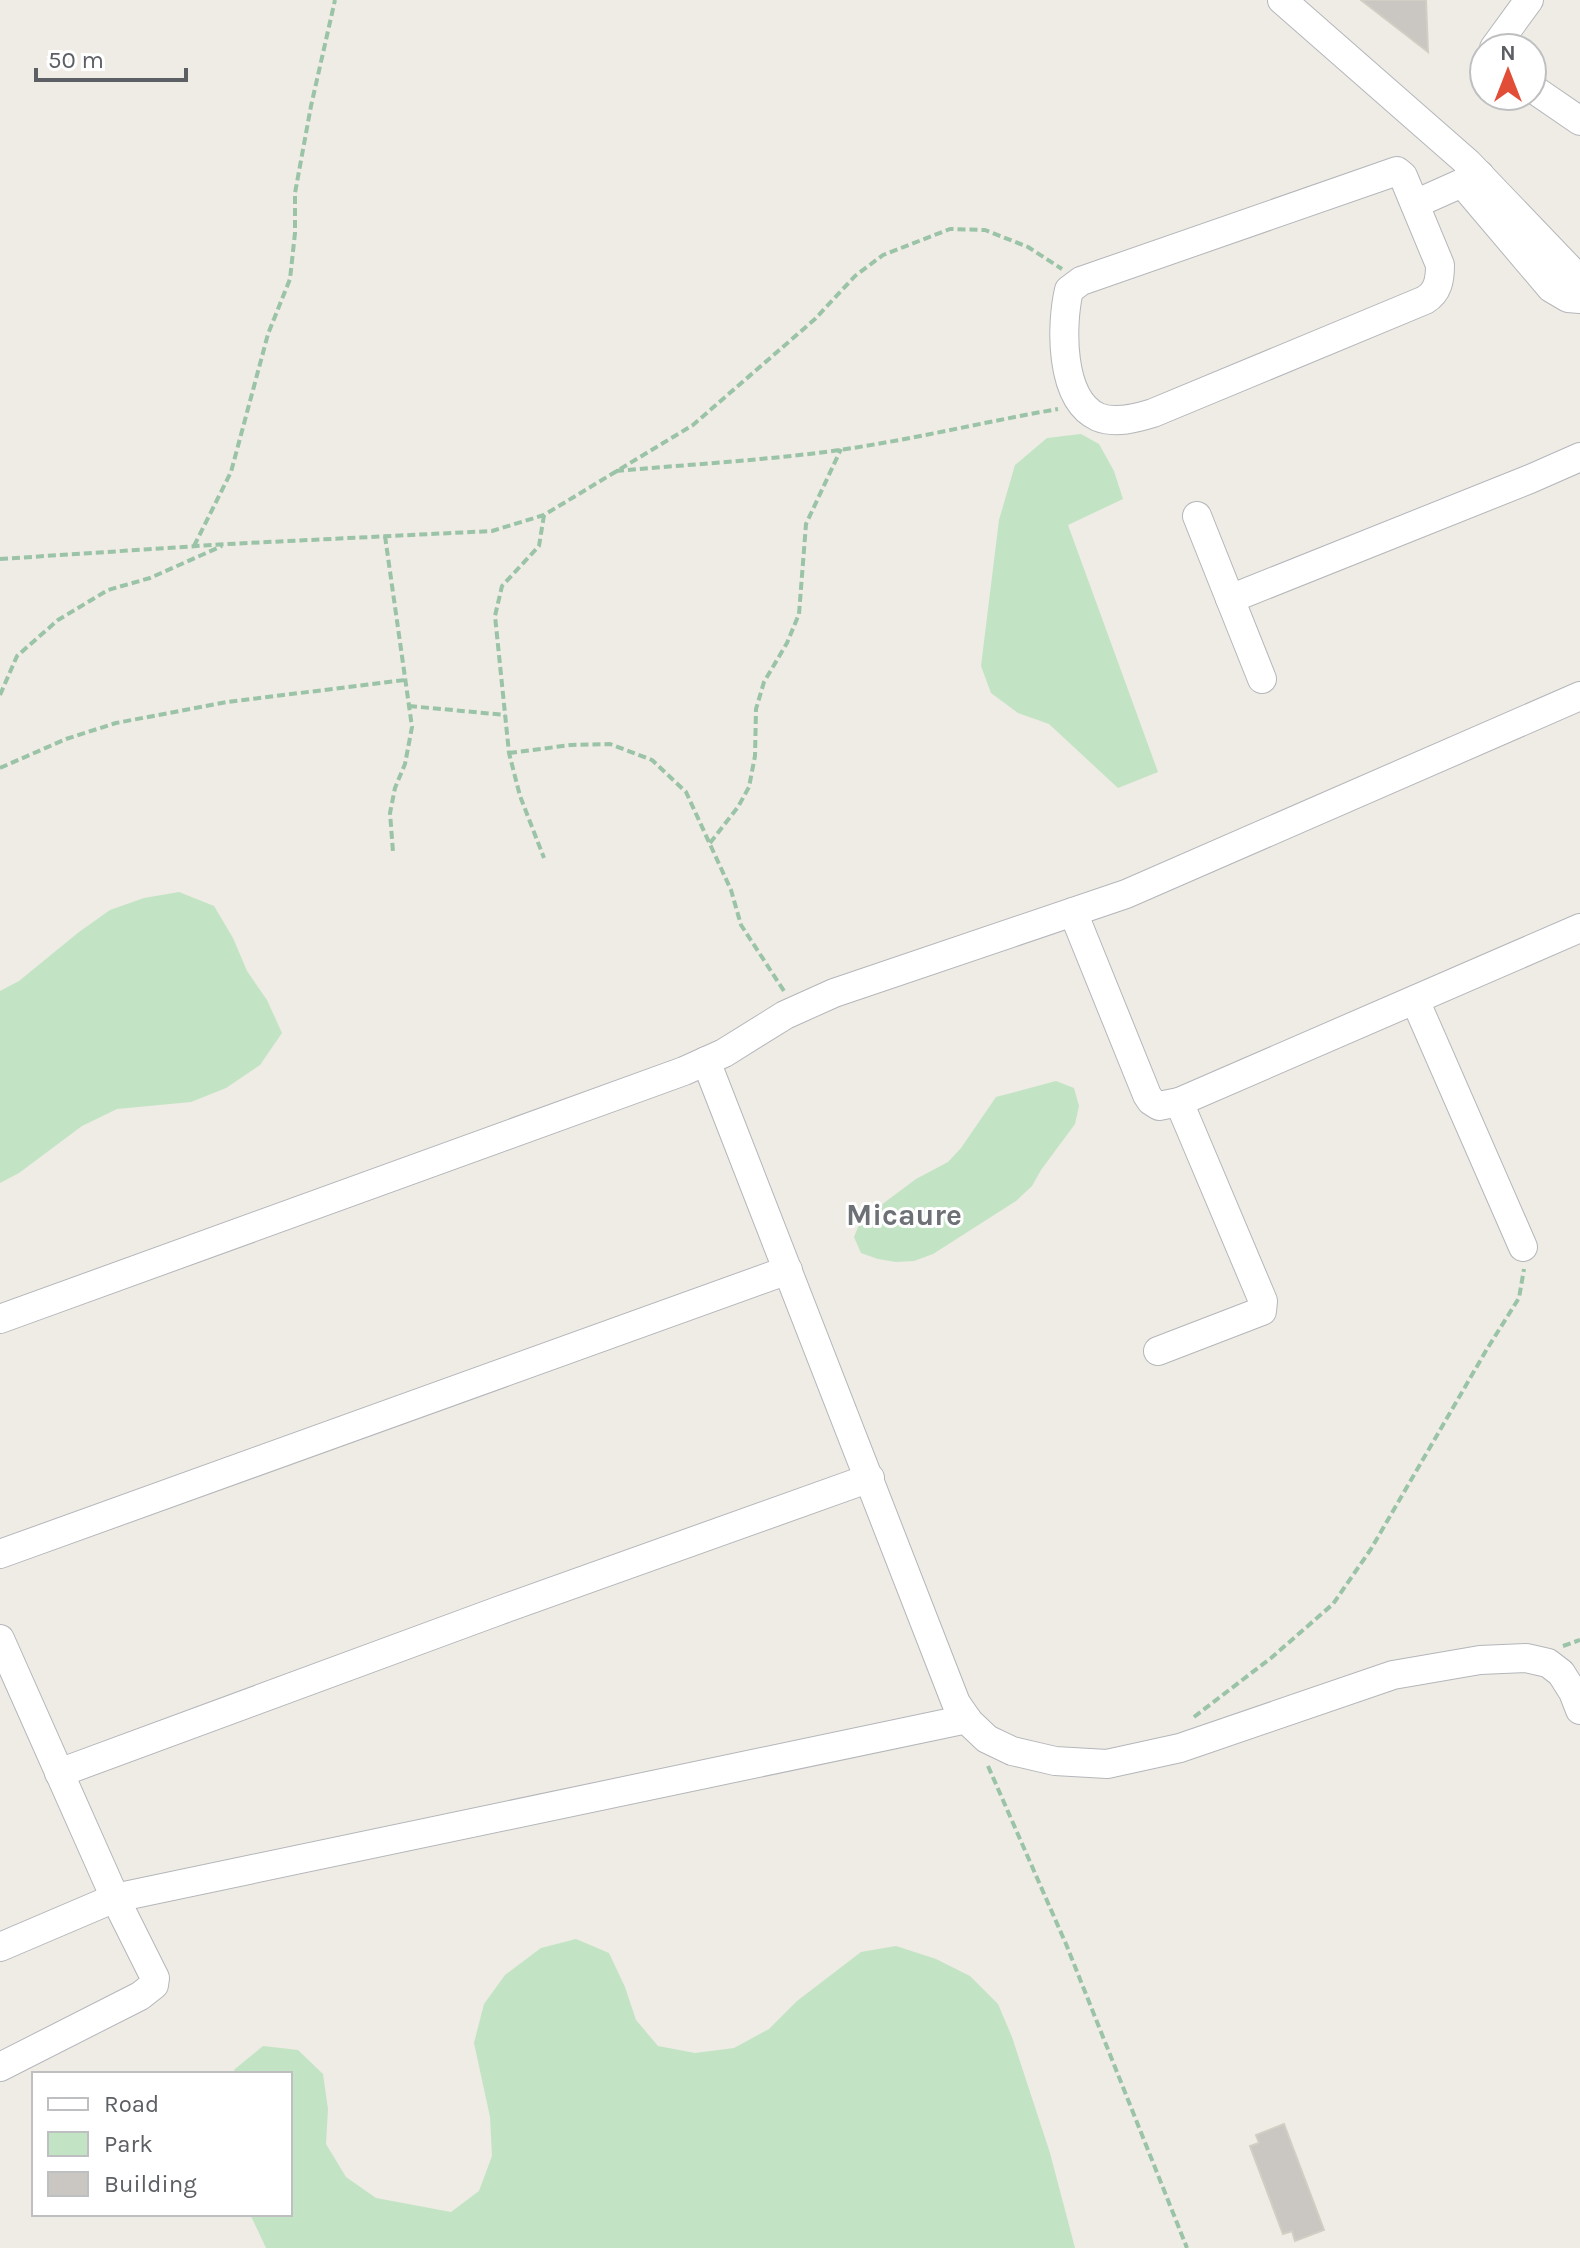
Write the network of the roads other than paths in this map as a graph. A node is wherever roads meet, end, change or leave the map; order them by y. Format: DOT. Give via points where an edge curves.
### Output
graph roads {
  1 [pos="1282,0"];
  2 [pos="1529,0"];
  3 [pos="1506,32"];
  4 [pos="1548,99"];
  5 [pos="1580,121"];
  6 [pos="1471,179"];
  7 [pos="1415,204"];
  8 [pos="1535,231"];
  9 [pos="1580,260"];
  10 [pos="1580,280"];
  11 [pos="1580,299"];
  12 [pos="1580,457"];
  13 [pos="1197,516"];
  14 [pos="1230,599"];
  15 [pos="1262,679"];
  16 [pos="1580,696"];
  17 [pos="1073,912"];
  18 [pos="1580,928"];
  19 [pos="1415,1000"];
  20 [pos="706,1061"];
  21 [pos="1179,1102"];
  22 [pos="1523,1247"];
  23 [pos="788,1270"];
  24 [pos="0,1319"];
  25 [pos="1158,1351"];
  26 [pos="870,1478"];
  27 [pos="0,1554"];
  28 [pos="0,1639"];
  29 [pos="1580,1710"];
  30 [pos="967,1719"];
  31 [pos="59,1773"];
  32 [pos="115,1898"];
  33 [pos="0,1947"];
  34 [pos="0,2067"];
  1 -- 6 [label="street" via="1406,107"];
  2 -- 3 [label="street"];
  4 -- 5 [label="street"];
  6 -- 7 [label="street"];
  6 -- 8 [label="street"];
  6 -- 11 [label="street" via="1551,288"];
  7 -- 7 [label="street" via="1440,265 1440,280 1425,300 1143,416 1111,419 1083,404 1069,378 1064,343 1069,290 1081,281 1389,172 1403,176"];
  8 -- 9 [label="street"];
  8 -- 10 [label="street"];
  12 -- 14 [label="street"];
  13 -- 14 [label="street"];
  14 -- 15 [label="street"];
  16 -- 17 [label="street" via="1126,894"];
  17 -- 20 [label="street" via="834,993"];
  17 -- 21 [label="street" via="1147,1095 1159,1106"];
  18 -- 19 [label="street"];
  19 -- 21 [label="street"];
  19 -- 22 [label="street"];
  20 -- 23 [label="street"];
  20 -- 24 [label="street"];
  21 -- 25 [label="street" via="1264,1307"];
  23 -- 26 [label="street"];
  23 -- 27 [label="street"];
  26 -- 30 [label="street" via="956,1703"];
  26 -- 31 [label="street"];
  28 -- 31 [label="street"];
  29 -- 30 [label="street" via="1561,1673 1548,1663 1526,1658 1393,1675 1180,1748 1107,1764 1055,1761 1012,1751 987,1739"];
  30 -- 32 [label="street"];
  31 -- 32 [label="street"];
  32 -- 33 [label="street"];
  32 -- 34 [label="street" via="154,1985"];
}
